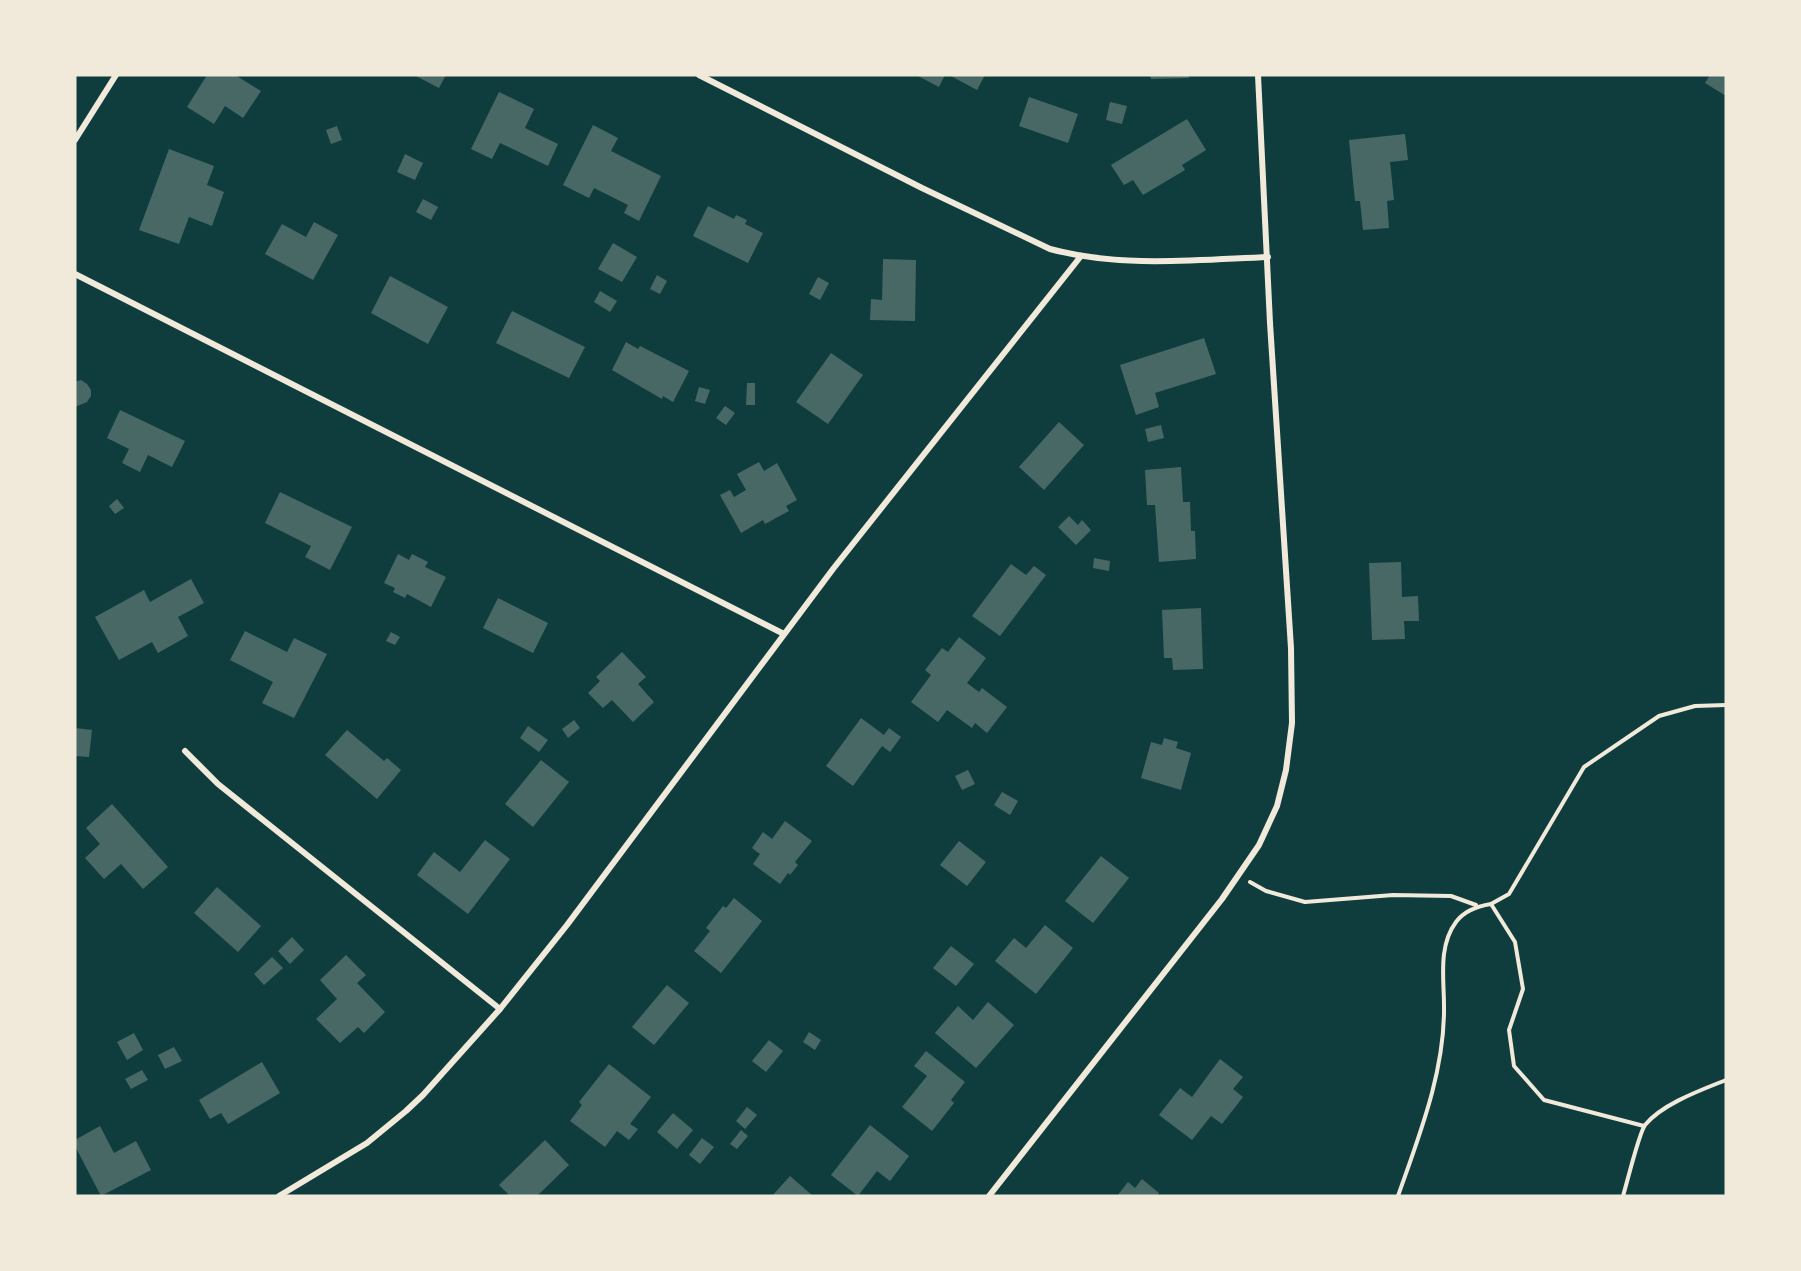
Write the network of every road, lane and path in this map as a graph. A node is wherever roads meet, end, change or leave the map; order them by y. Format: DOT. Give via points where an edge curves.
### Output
graph roads {
  1 [pos="116,75"];
  2 [pos="699,75"];
  3 [pos="1258,75"];
  4 [pos="75,140"];
  5 [pos="1081,256"];
  6 [pos="1268,257"];
  7 [pos="75,273"];
  8 [pos="784,634"];
  9 [pos="1726,705"];
  10 [pos="185,751"];
  11 [pos="1238,875"];
  12 [pos="1491,904"];
  13 [pos="1477,906"];
  14 [pos="500,1009"];
  15 [pos="1726,1080"];
  16 [pos="1644,1126"];
  17 [pos="279,1196"];
  18 [pos="989,1196"];
  19 [pos="1398,1196"];
  20 [pos="1623,1196"];
  1 -- 4 [label="street"];
  2 -- 5 [label="street" via="1050,249"];
  3 -- 6 [label="street"];
  5 -- 6 [label="street" via="1154,261"];
  5 -- 8 [label="street"];
  6 -- 11 [label="street" via="1292,723 1277,806 1259,845"];
  7 -- 8 [label="street"];
  8 -- 14 [label="street"];
  9 -- 12 [label="path" via="1695,706 1659,716 1584,767 1509,894"];
  10 -- 14 [label="street" via="218,784"];
  11 -- 13 [label="path" via="1266,891 1305,902 1393,895 1451,896"];
  11 -- 18 [label="street"];
  12 -- 13 [label="path"];
  12 -- 16 [label="path" via="1515,942 1523,989 1509,1030 1514,1066 1544,1100"];
  13 -- 19 [label="path" via="1456,922 1444,950 1444,1029 1432,1092"];
  14 -- 17 [label="street" via="406,1111 367,1143"];
  15 -- 16 [label="path" via="1691,1094"];
  16 -- 20 [label="path"];
}
